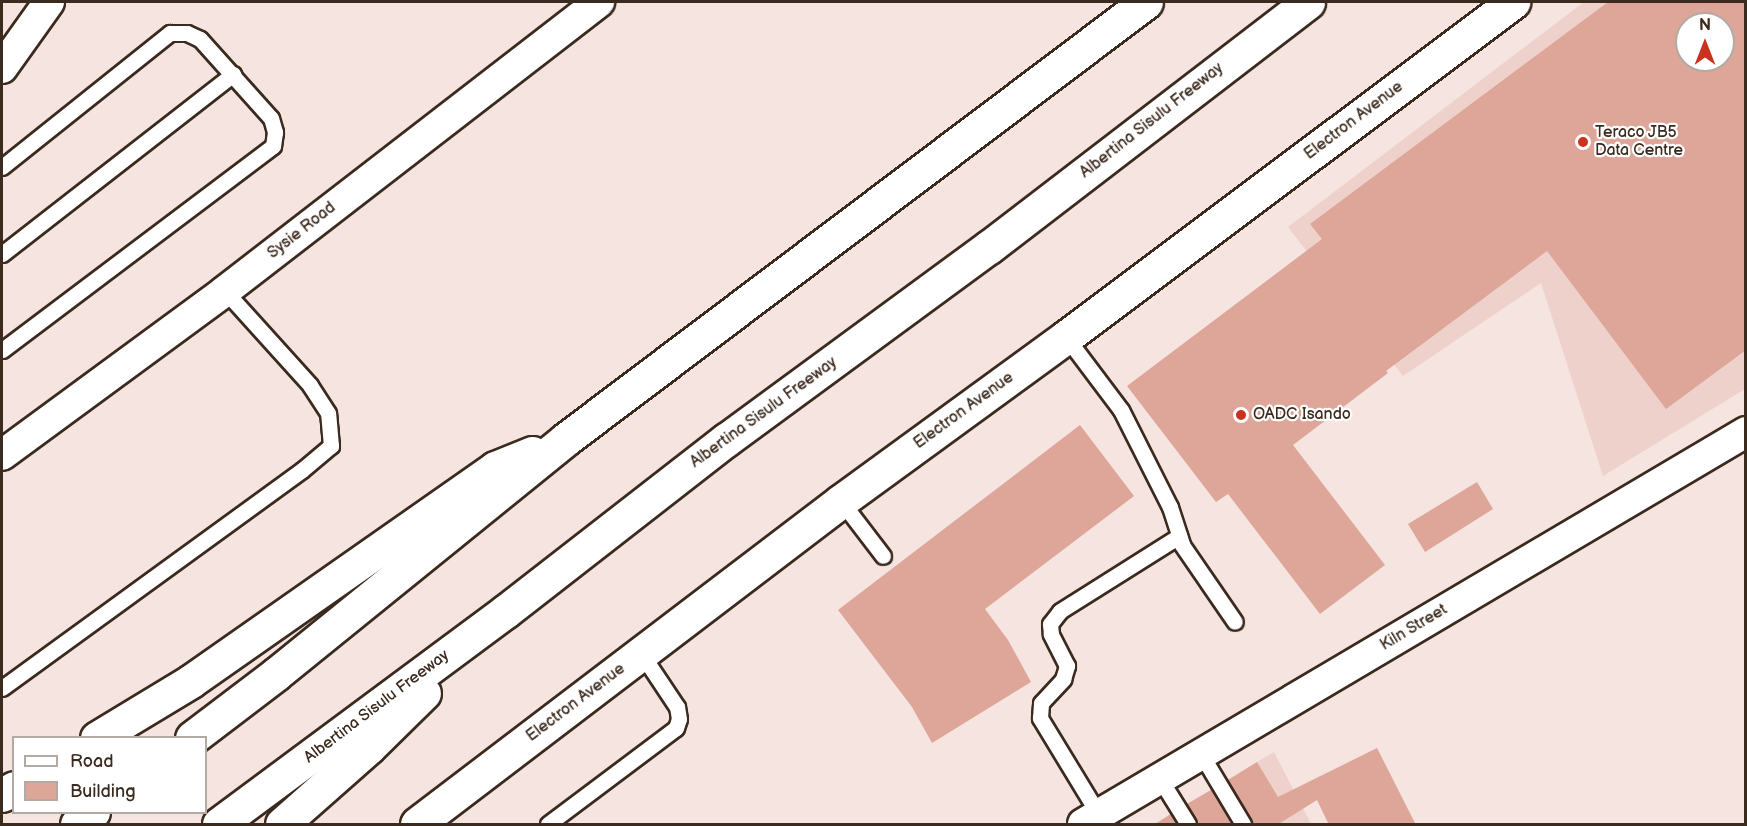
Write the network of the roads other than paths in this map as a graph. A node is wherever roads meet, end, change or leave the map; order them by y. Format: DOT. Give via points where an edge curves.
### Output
graph roads {
  1 [pos="50,2"];
  2 [pos="599,2"];
  3 [pos="1146,2"];
  4 [pos="1308,2"];
  5 [pos="1514,2"];
  6 [pos="2,68"];
  7 [pos="233,74"];
  8 [pos="2,167"];
  9 [pos="2,254"];
  10 [pos="225,291"];
  11 [pos="1066,337"];
  12 [pos="2,350"];
  13 [pos="1746,432"];
  14 [pos="566,440"];
  15 [pos="2,455"];
  16 [pos="841,501"];
  17 [pos="1179,536"];
  18 [pos="883,556"];
  19 [pos="506,611"];
  20 [pos="1235,622"];
  21 [pos="641,654"];
  22 [pos="2,688"];
  23 [pos="100,736"];
  24 [pos="195,736"];
  25 [pos="1201,754"];
  26 [pos="1160,779"];
  27 [pos="92,814"];
  28 [pos="1091,820"];
  29 [pos="77,825"];
  30 [pos="219,825"];
  31 [pos="282,825"];
  32 [pos="417,825"];
  33 [pos="548,825"];
  34 [pos="1188,825"];
  35 [pos="1243,825"];
  1 -- 6 [label="street"];
  2 -- 10 [label="street, Sysie Road"];
  3 -- 14 [label="main road"];
  4 -- 19 [label="main road, Albertina Sisulu Freeway" via="980,254 726,440"];
  5 -- 11 [label="main road, Electron Avenue"];
  7 -- 8 [label="lane" via="200,39 187,33 170,33"];
  7 -- 9 [label="lane"];
  7 -- 12 [label="lane" via="271,118 273,146"];
  10 -- 15 [label="street, Sysie Road"];
  10 -- 22 [label="lane" via="310,385 328,413 331,446"];
  11 -- 16 [label="main road, Electron Avenue"];
  11 -- 17 [label="lane" via="1121,410 1170,507"];
  13 -- 25 [label="street, Kiln Street"];
  14 -- 23 [label="main road" via="495,468 191,681"];
  14 -- 24 [label="main road"];
  16 -- 18 [label="lane"];
  16 -- 21 [label="main road, Electron Avenue"];
  17 -- 20 [label="lane"];
  17 -- 28 [label="lane" via="1060,611 1050,624 1066,666 1063,679 1041,704 1040,718"];
  19 -- 30 [label="main road, Albertina Sisulu Freeway"];
  19 -- 31 [label="main road" via="369,747"];
  21 -- 32 [label="main road, Electron Avenue"];
  21 -- 33 [label="lane" via="677,707 676,728"];
  25 -- 26 [label="street, Kiln Street"];
  25 -- 35 [label="lane"];
  26 -- 28 [label="street, Kiln Street"];
  26 -- 34 [label="lane"];
  27 -- 29 [label="main road"];
}
